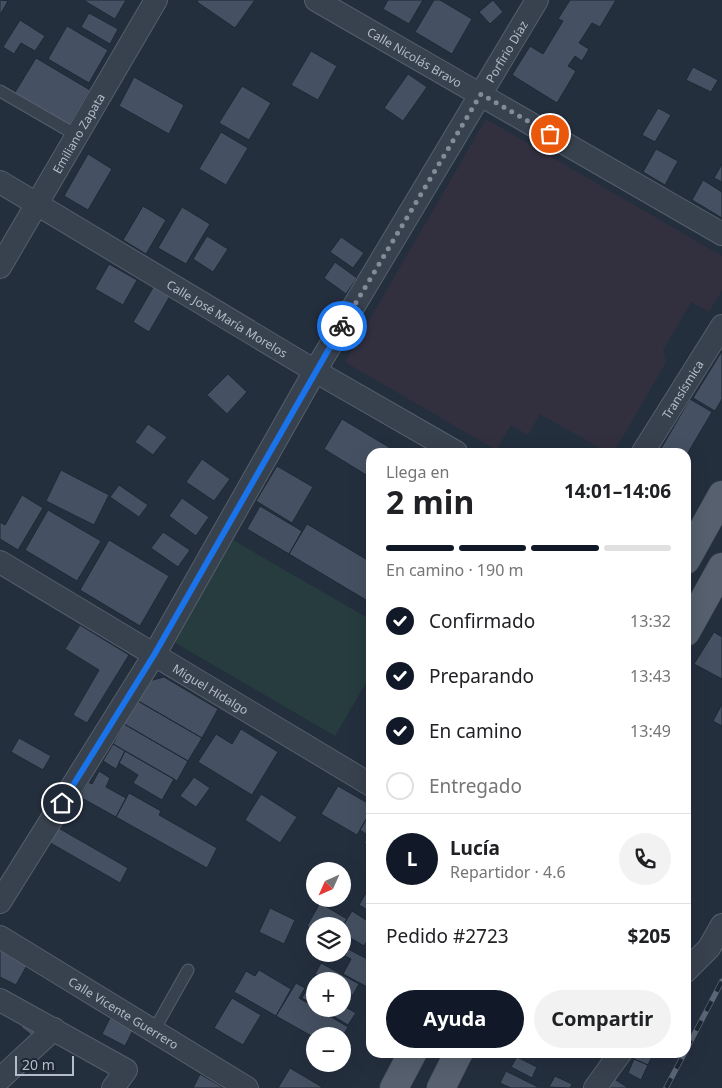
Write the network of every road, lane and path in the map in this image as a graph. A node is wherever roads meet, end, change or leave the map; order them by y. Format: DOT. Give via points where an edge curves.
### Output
graph roads {
  1 [pos="156,0"];
  2 [pos="316,0"];
  3 [pos="537,0"];
  4 [pos="0,91"];
  5 [pos="481,94"];
  6 [pos="78,136"];
  7 [pos="0,182"];
  8 [pos="38,204"];
  9 [pos="722,234"];
  10 [pos="0,267"];
  11 [pos="722,326"];
  12 [pos="315,372"];
  13 [pos="449,448"];
  14 [pos="646,448"];
  15 [pos="722,495"];
  16 [pos="691,551"];
  17 [pos="0,562"];
  18 [pos="722,567"];
  19 [pos="691,623"];
  20 [pos="154,655"];
  21 [pos="366,782"];
  22 [pos="0,902"];
  23 [pos="722,925"];
  24 [pos="0,937"];
  25 [pos="716,951"];
  26 [pos="691,968"];
  27 [pos="188,970"];
  28 [pos="0,1000"];
  29 [pos="54,1029"];
  30 [pos="153,1032"];
  31 [pos="411,1058"];
  32 [pos="456,1058"];
  33 [pos="617,1058"];
  34 [pos="0,1079"];
  35 [pos="114,1088"];
  36 [pos="247,1088"];
  37 [pos="394,1088"];
  38 [pos="441,1088"];
  39 [pos="594,1088"];
  1 -- 6 [label="street, Emiliano Zapata"];
  2 -- 5 [label="street, Calle Nicolás Bravo"];
  3 -- 5 [label="street, Porfirio Díaz"];
  4 -- 6 [label="lane"];
  5 -- 9 [label="street, Calle Nicolás Bravo"];
  5 -- 12 [label="street, Porfirio Díaz"];
  6 -- 8 [label="street, Emiliano Zapata"];
  7 -- 8 [label="street, Calle José María Morelos"];
  8 -- 10 [label="street, Emiliano Zapata"];
  8 -- 12 [label="street, Calle José María Morelos"];
  11 -- 14 [label="street, Transísmica"];
  12 -- 13 [label="street, Calle José María Morelos"];
  12 -- 20 [label="street, Porfirio Díaz"];
  15 -- 16 [label="main road"];
  17 -- 20 [label="street, Miguel Hidalgo"];
  18 -- 19 [label="main road"];
  20 -- 21 [label="street, Miguel Hidalgo"];
  20 -- 22 [label="street, Porfirio Díaz"];
  23 -- 25 [label="street"];
  24 -- 30 [label="street, Calle Vicente Guerrero"];
  25 -- 26 [label="street"];
  27 -- 30 [label="lane"];
  28 -- 29 [label="street"];
  29 -- 34 [label="street"];
  29 -- 35 [label="street" via="126,1070"];
  30 -- 36 [label="street, Calle Vicente Guerrero"];
  31 -- 37 [label="main road"];
  32 -- 38 [label="main road"];
  33 -- 39 [label="street"];
}
